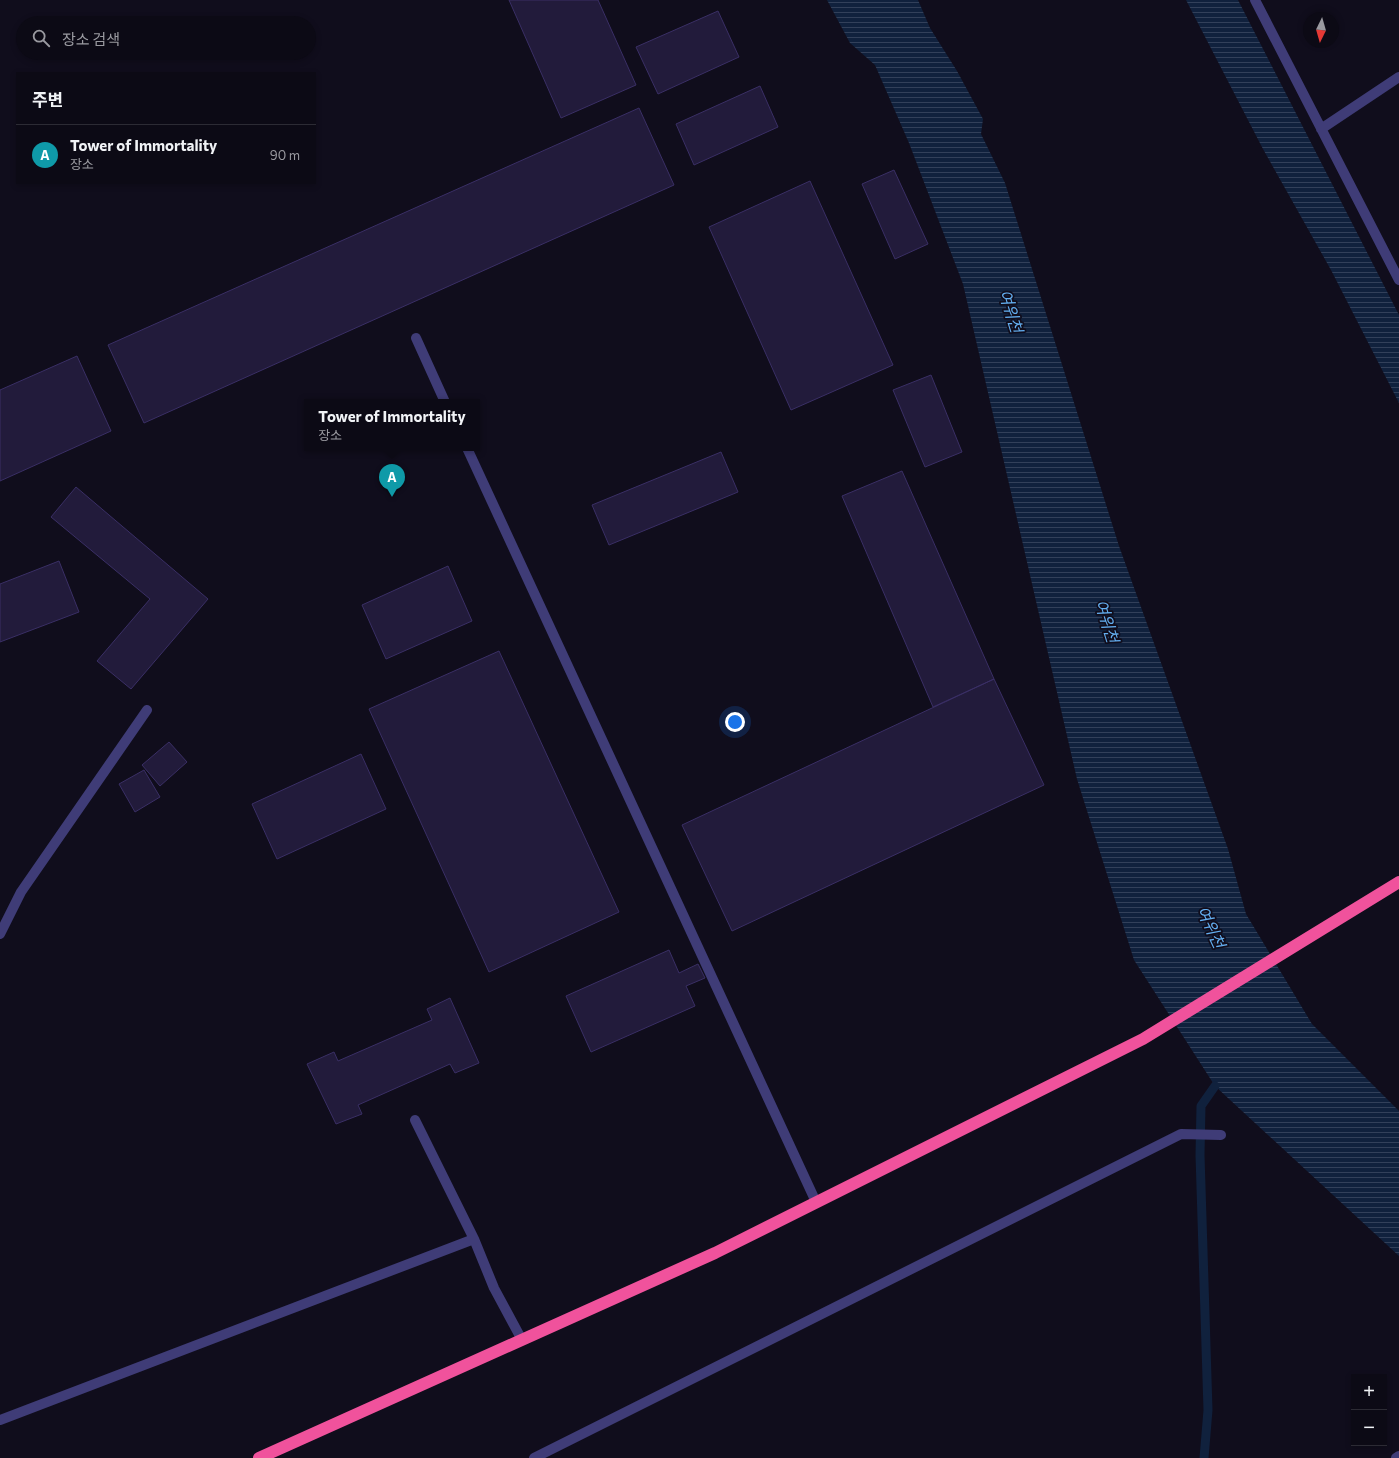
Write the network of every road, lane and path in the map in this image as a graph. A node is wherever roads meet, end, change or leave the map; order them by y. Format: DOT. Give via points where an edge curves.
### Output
graph roads {
  1 [pos="1254,0"];
  2 [pos="1399,77"];
  3 [pos="1321,129"];
  4 [pos="1399,280"];
  5 [pos="416,338"];
  6 [pos="444,399"];
  7 [pos="468,451"];
  8 [pos="147,710"];
  9 [pos="1399,882"];
  10 [pos="0,934"];
  11 [pos="415,1120"];
  12 [pos="1221,1135"];
  13 [pos="816,1202"];
  14 [pos="474,1239"];
  15 [pos="522,1340"];
  16 [pos="0,1420"];
  17 [pos="1399,1456"];
  18 [pos="259,1458"];
  19 [pos="534,1458"];
  20 [pos="1396,1458"];
  1 -- 3 [label="street"];
  2 -- 3 [label="street"];
  3 -- 4 [label="street"];
  5 -- 6 [label="street"];
  7 -- 13 [label="street"];
  8 -- 10 [label="street" via="21,892"];
  9 -- 13 [label="highway" via="1143,1039"];
  11 -- 14 [label="street"];
  12 -- 19 [label="street" via="1181,1134"];
  13 -- 15 [label="highway" via="715,1253"];
  14 -- 15 [label="street" via="494,1288"];
  14 -- 16 [label="street"];
  15 -- 18 [label="highway"];
  17 -- 20 [label="street"];
}
